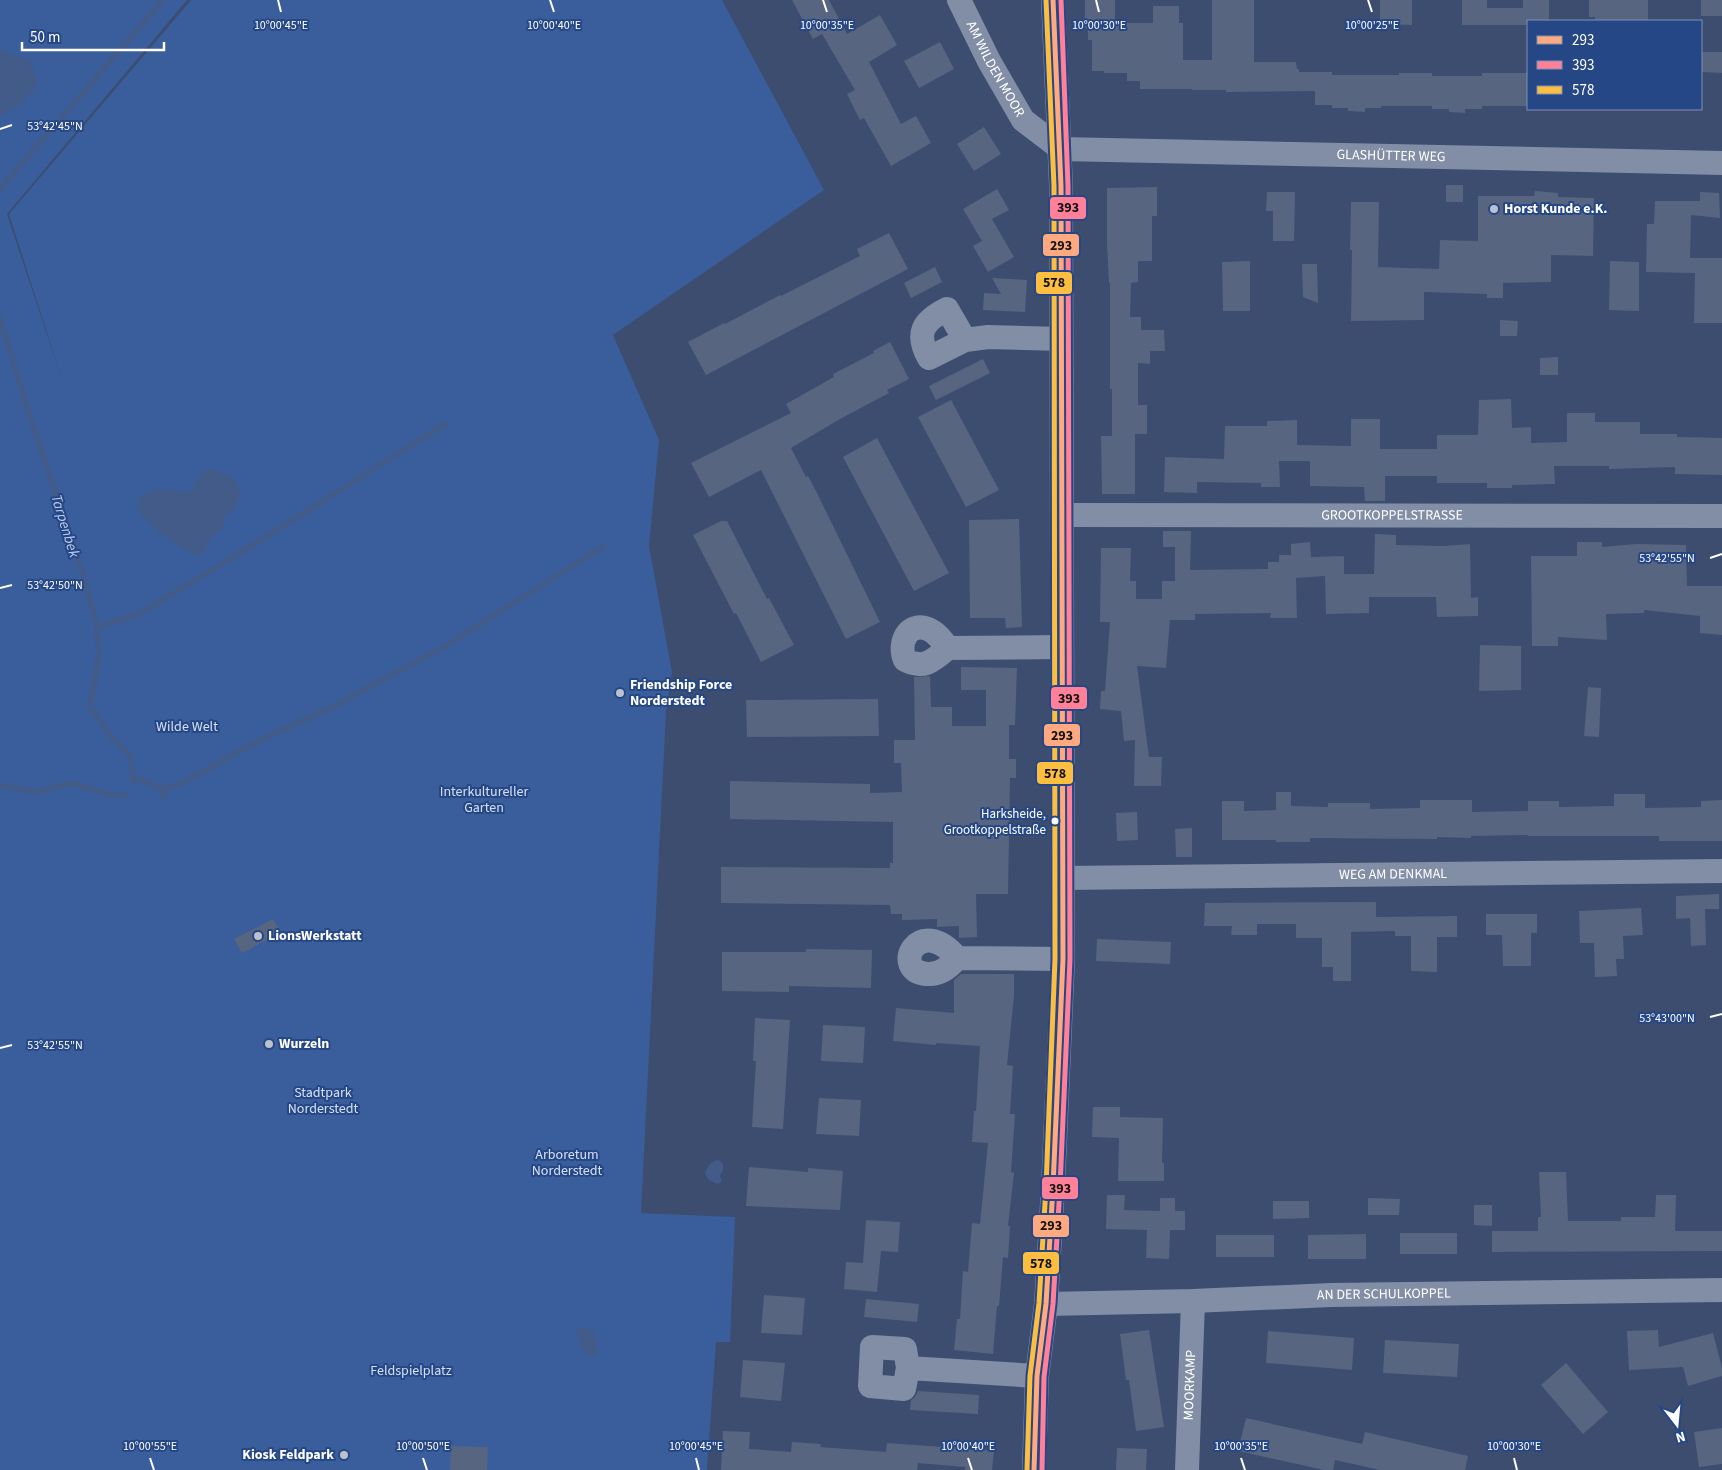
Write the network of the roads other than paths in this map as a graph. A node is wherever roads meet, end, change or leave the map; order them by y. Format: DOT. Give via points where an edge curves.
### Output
graph roads {
  1 [pos="959,0"];
  2 [pos="1053,0"];
  3 [pos="1061,149"];
  4 [pos="1722,163"];
  5 [pos="1061,339"];
  6 [pos="965,340"];
  7 [pos="1062,515"];
  8 [pos="1722,516"];
  9 [pos="1062,646"];
  10 [pos="948,648"];
  11 [pos="1722,871"];
  12 [pos="1063,878"];
  13 [pos="957,958"];
  14 [pos="1063,958"];
  15 [pos="1722,1290"];
  16 [pos="1193,1301"];
  17 [pos="1046,1304"];
  18 [pos="908,1368"];
  19 [pos="1037,1376"];
  20 [pos="1034,1470"];
  21 [pos="1187,1470"];
  1 -- 3 [label="street, AM WILDEN MOOR" via="1023,120"];
  2 -- 3 [label="street"];
  3 -- 4 [label="street, GLASHÜTTER WEG"];
  3 -- 5 [label="street"];
  5 -- 6 [label="street" via="988,337"];
  5 -- 7 [label="street"];
  7 -- 8 [label="street, GROOTKOPPELSTRASSE"];
  7 -- 9 [label="street"];
  9 -- 10 [label="street"];
  9 -- 12 [label="street"];
  11 -- 12 [label="street, WEG AM DENKMAL"];
  12 -- 14 [label="street"];
  13 -- 14 [label="street"];
  14 -- 17 [label="street"];
  15 -- 16 [label="street, AN DER SCHULKOPPEL" via="1331,1295"];
  16 -- 17 [label="street, AN DER SCHULKOPPEL"];
  16 -- 21 [label="street, MOORKAMP"];
  17 -- 19 [label="street"];
  18 -- 19 [label="street"];
  19 -- 20 [label="street"];
}
